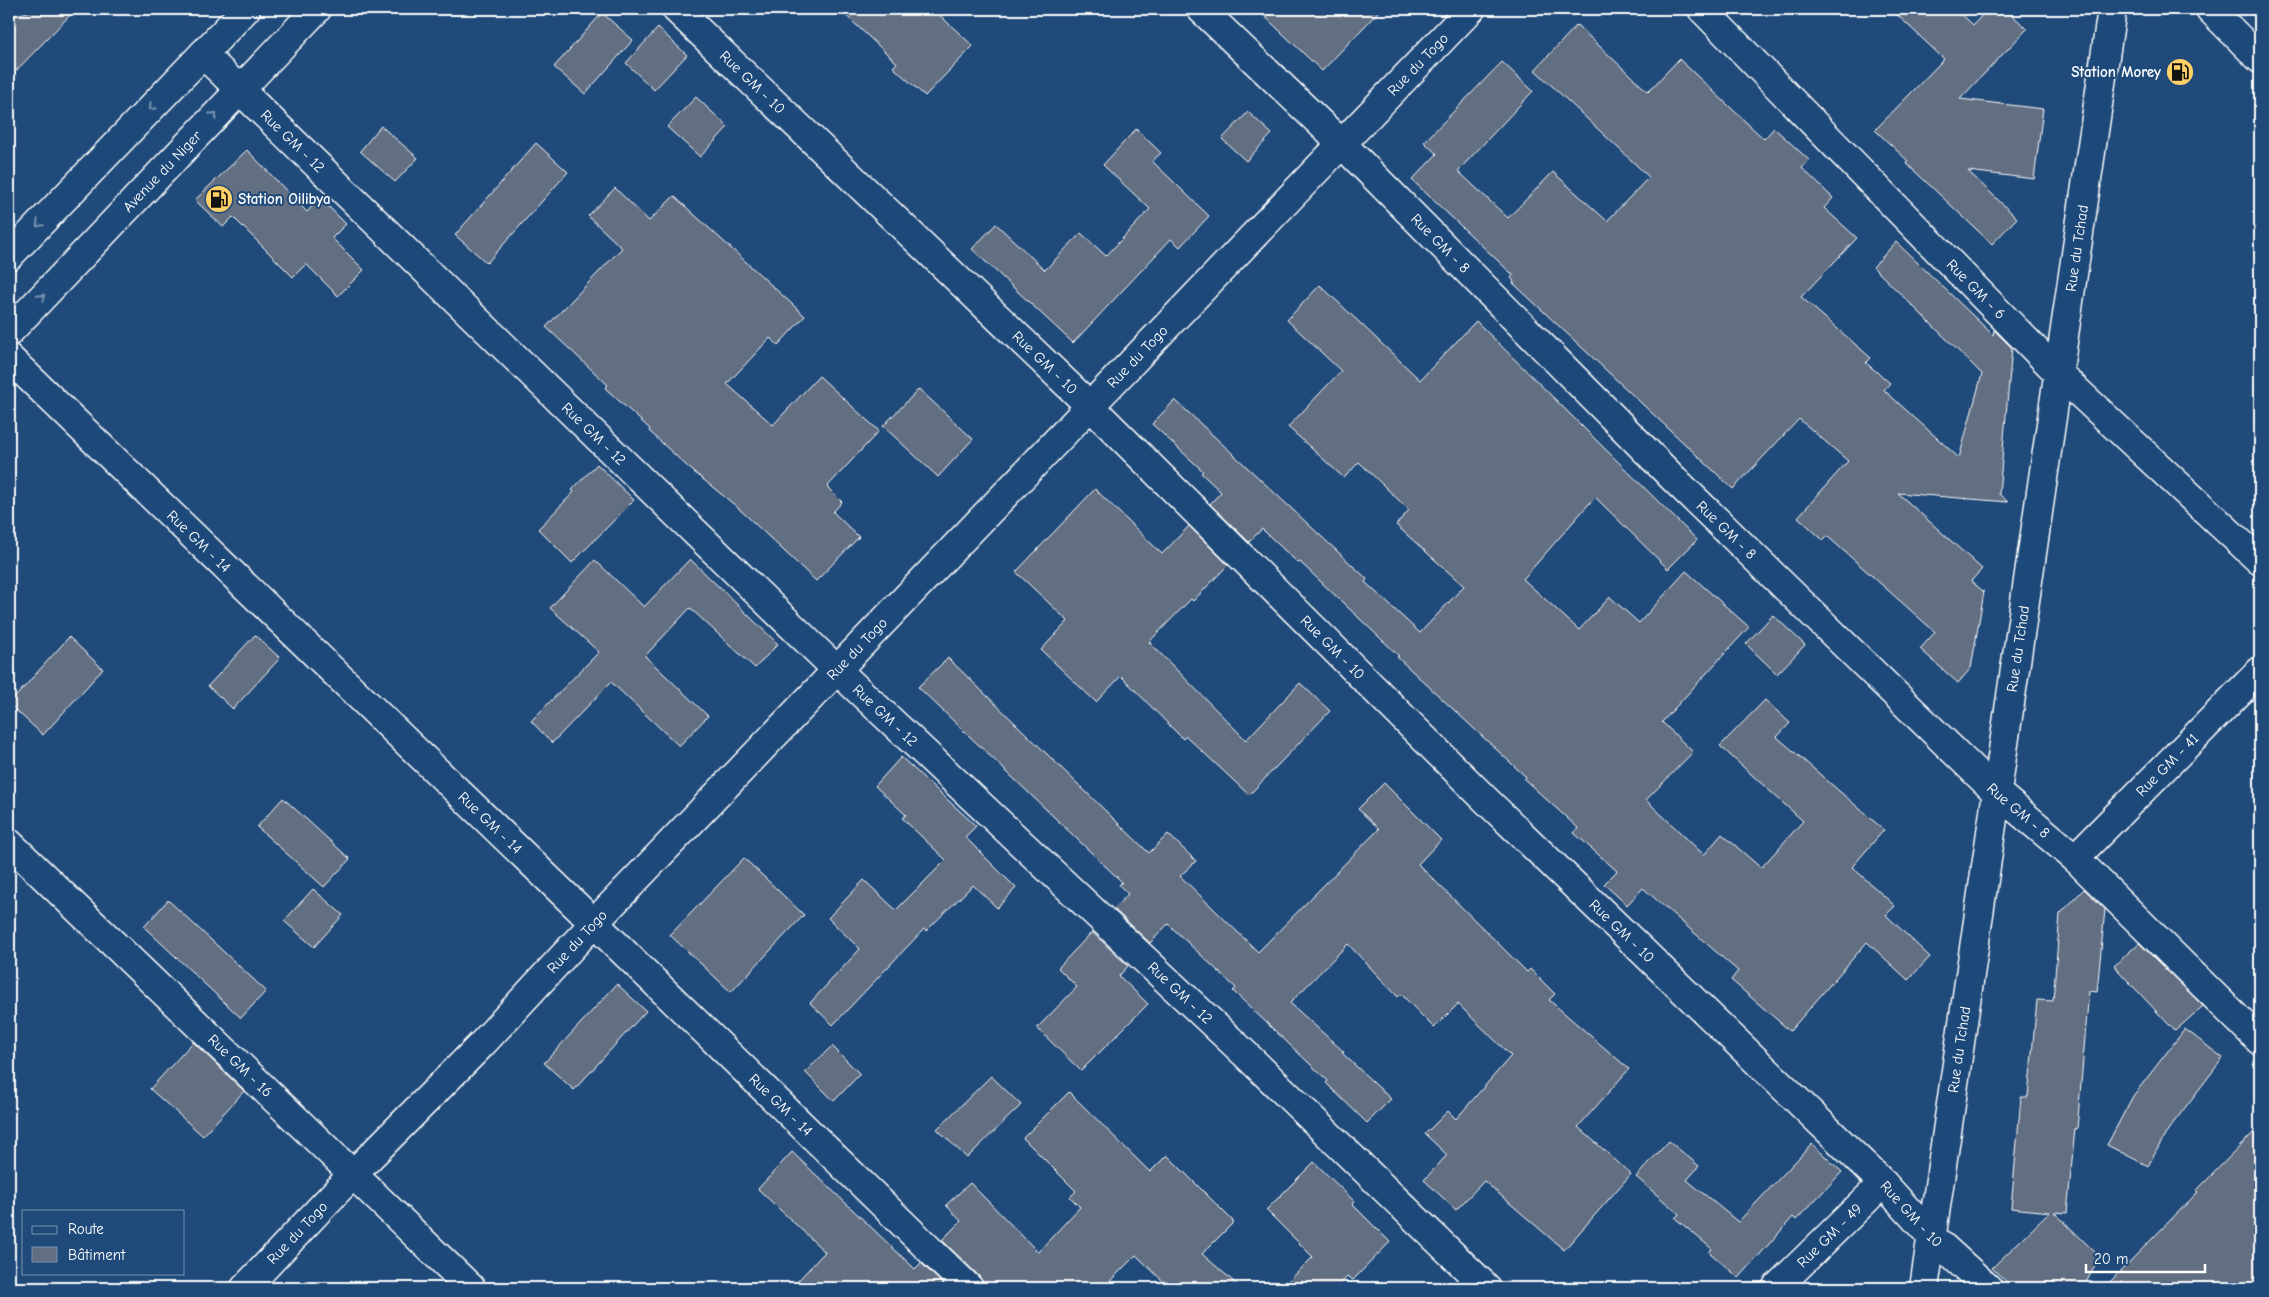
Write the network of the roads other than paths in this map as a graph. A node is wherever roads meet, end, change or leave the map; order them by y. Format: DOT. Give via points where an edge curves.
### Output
graph roads {
  1 [pos="246,9"];
  2 [pos="317,9"];
  3 [pos="676,9"];
  4 [pos="1201,9"];
  5 [pos="1470,9"];
  6 [pos="1702,9"];
  7 [pos="2112,9"];
  8 [pos="2210,9"];
  9 [pos="203,54"];
  10 [pos="2260,59"];
  11 [pos="239,89"];
  12 [pos="1341,143"];
  13 [pos="9,256"];
  14 [pos="9,332"];
  15 [pos="9,358"];
  16 [pos="2058,374"];
  17 [pos="1090,406"];
  18 [pos="2260,561"];
  19 [pos="837,670"];
  20 [pos="2260,671"];
  21 [pos="1996,792"];
  22 [pos="9,843"];
  23 [pos="2075,858"];
  24 [pos="594,923"];
  25 [pos="2260,1041"];
  26 [pos="353,1174"];
  27 [pos="1883,1183"];
  28 [pos="1930,1236"];
  29 [pos="245,1288"];
  30 [pos="471,1288"];
  31 [pos="968,1288"];
  32 [pos="1487,1288"];
  33 [pos="1776,1288"];
  34 [pos="1924,1288"];
  35 [pos="1988,1288"];
  1 -- 9 [label="street"];
  2 -- 11 [label="street, Avenue du Niger"];
  3 -- 17 [label="street, Rue GM - 10"];
  4 -- 12 [label="street, Rue GM - 8"];
  5 -- 12 [label="street, Rue du Togo"];
  6 -- 16 [label="street, Rue GM - 6"];
  7 -- 16 [label="street, Rue du Tchad"];
  8 -- 10 [label="street"];
  9 -- 11 [label="street, Rue GM - 12"];
  9 -- 13 [label="street, one-way"];
  14 -- 11 [label="street, Avenue du Niger, one-way"];
  11 -- 19 [label="street, Rue GM - 12"];
  12 -- 17 [label="street, Rue du Togo"];
  12 -- 21 [label="street, Rue GM - 8" via="1674,479"];
  15 -- 24 [label="street, Rue GM - 14"];
  16 -- 18 [label="street, Rue GM - 6"];
  16 -- 21 [label="street, Rue du Tchad"];
  17 -- 19 [label="street, Rue du Togo"];
  17 -- 27 [label="street, Rue GM - 10" via="1487,801"];
  19 -- 24 [label="street, Rue du Togo"];
  19 -- 32 [label="street, Rue GM - 12" via="1242,1051"];
  20 -- 23 [label="street, Rue GM - 41"];
  21 -- 23 [label="street, Rue GM - 8"];
  21 -- 28 [label="street, Rue du Tchad"];
  22 -- 26 [label="street, Rue GM - 16"];
  23 -- 25 [label="street, Rue GM - 8"];
  24 -- 26 [label="street, Rue du Togo" via="482,1044"];
  24 -- 31 [label="street, Rue GM - 14"];
  26 -- 29 [label="street, Rue du Togo"];
  26 -- 30 [label="street, Rue GM - 16"];
  27 -- 28 [label="street, Rue GM - 10"];
  27 -- 33 [label="street, Rue GM - 49"];
  28 -- 34 [label="street, Rue du Tchad"];
  28 -- 35 [label="street, Rue GM - 10"];
}
